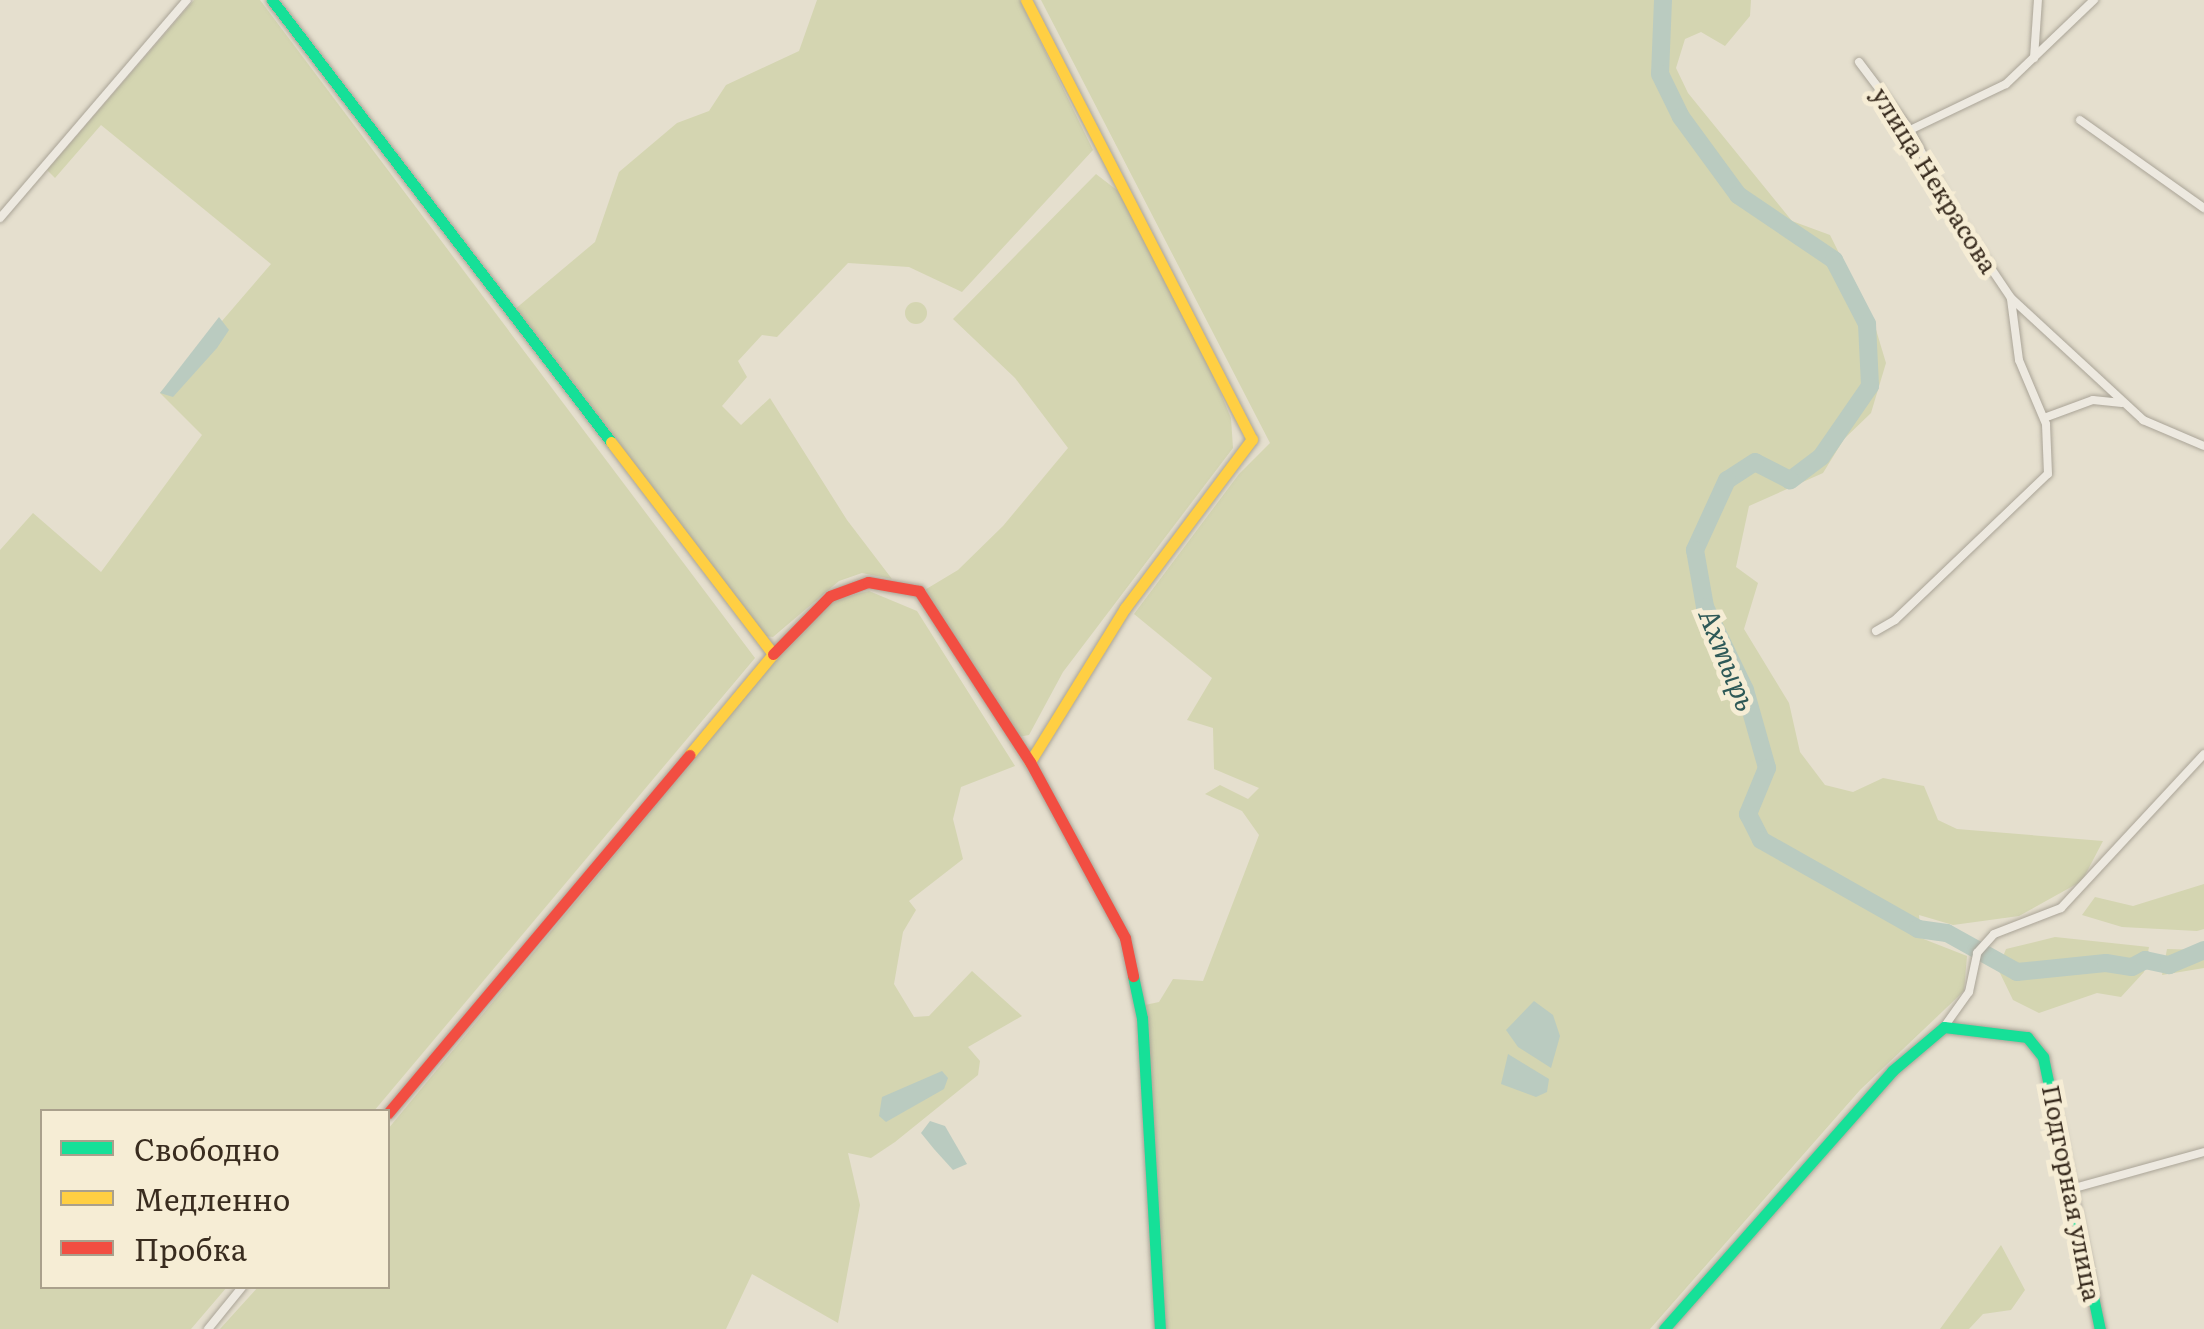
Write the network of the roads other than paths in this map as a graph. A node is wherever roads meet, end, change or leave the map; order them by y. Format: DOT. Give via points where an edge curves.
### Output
graph roads {
  1 [pos="187,0"];
  2 [pos="272,0"];
  3 [pos="1026,0"];
  4 [pos="2038,0"];
  5 [pos="2094,0"];
  6 [pos="2034,58"];
  7 [pos="1859,62"];
  8 [pos="2080,120"];
  9 [pos="1910,130"];
  10 [pos="2204,208"];
  11 [pos="0,218"];
  12 [pos="2010,298"];
  13 [pos="2122,403"];
  14 [pos="2044,418"];
  15 [pos="2204,446"];
  16 [pos="1876,630"];
  17 [pos="773,654"];
  18 [pos="2204,754"];
  19 [pos="1030,762"];
  20 [pos="1944,1028"];
  21 [pos="390,1112"];
  22 [pos="2204,1152"];
  23 [pos="2067,1190"];
  24 [pos="241,1289"];
  25 [pos="208,1329"];
  26 [pos="1160,1329"];
  27 [pos="1664,1329"];
  28 [pos="2100,1329"];
  1 -- 11 [label="street"];
  2 -- 17 [label="street"];
  3 -- 19 [label="street" via="1252,439 1125,608"];
  4 -- 6 [label="street"];
  5 -- 6 [label="street"];
  6 -- 9 [label="street" via="1956,113"];
  7 -- 9 [label="street, улица Некрасова"];
  8 -- 10 [label="street"];
  9 -- 12 [label="street, улица Некрасова"];
  12 -- 13 [label="street, улица Некрасова"];
  12 -- 14 [label="street, улица Некрасова" via="2019,360"];
  13 -- 14 [label="street" via="2093,400"];
  13 -- 15 [label="street, улица Некрасова" via="2143,420"];
  14 -- 16 [label="street, улица Некрасова" via="2052,458 2048,474 1896,620"];
  17 -- 19 [label="street" via="830,596 868,582 919,591"];
  17 -- 21 [label="street"];
  18 -- 20 [label="street" via="2061,908 1994,934 1978,953 1969,992"];
  19 -- 26 [label="street" via="1125,938 1142,1018"];
  20 -- 23 [label="street, Подгорная улица" via="2027,1037 2043,1057"];
  20 -- 27 [label="street" via="1892,1071"];
  22 -- 23 [label="street"];
  23 -- 28 [label="street, Подгорная улица"];
  24 -- 25 [label="street"];
}
